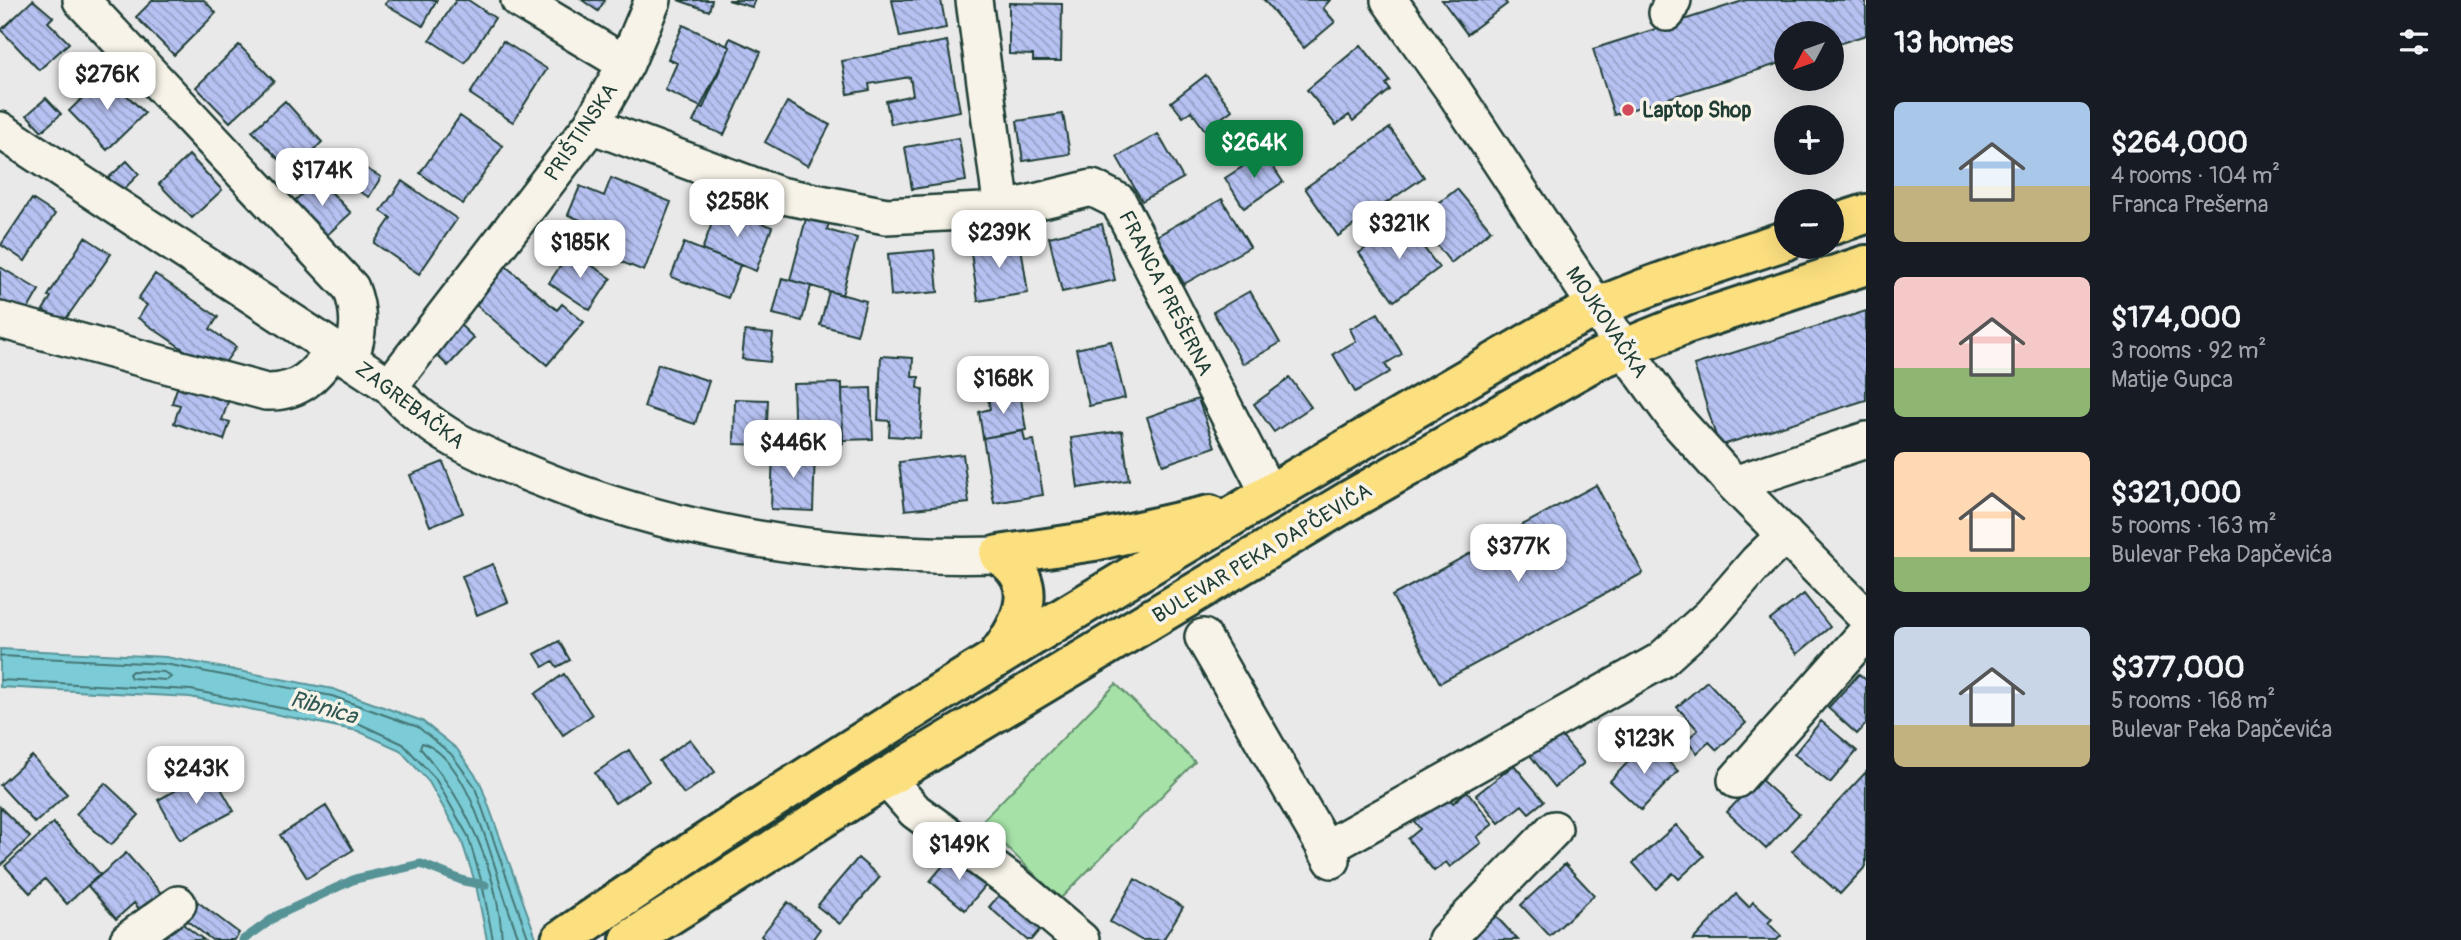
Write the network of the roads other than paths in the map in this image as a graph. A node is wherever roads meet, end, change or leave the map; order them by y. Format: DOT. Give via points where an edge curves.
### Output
graph roads {
  1 [pos="81,0"];
  2 [pos="519,0"];
  3 [pos="653,0"];
  4 [pos="974,0"];
  5 [pos="1389,0"];
  6 [pos="626,64"];
  7 [pos="591,125"];
  8 [pos="0,130"];
  9 [pos="1002,210"];
  10 [pos="1866,214"];
  11 [pos="1844,221"];
  12 [pos="1774,245"];
  13 [pos="1866,265"];
  14 [pos="1598,307"];
  15 [pos="0,320"];
  16 [pos="1623,347"];
  17 [pos="341,355"];
  18 [pos="390,386"];
  19 [pos="1866,440"];
  20 [pos="1734,484"];
  21 [pos="1258,500"];
  22 [pos="1785,535"];
  23 [pos="999,555"];
  24 [pos="1167,609"];
  25 [pos="1865,619"];
  26 [pos="1203,637"];
  27 [pos="997,655"];
  28 [pos="1232,688"];
  29 [pos="886,778"];
  30 [pos="1736,780"];
  31 [pos="1554,830"];
  32 [pos="178,904"];
  33 [pos="1067,935"];
  34 [pos="128,940"];
  35 [pos="561,940"];
  36 [pos="630,940"];
  37 [pos="1446,940"];
  1 -- 17 [label="street" via="351,288 359,325"];
  2 -- 6 [label="street"];
  3 -- 6 [label="street, PRIŠTINSKA"];
  4 -- 9 [label="street"];
  5 -- 14 [label="street, MOJKOVAČKA"];
  6 -- 7 [label="street, PRIŠTINSKA"];
  7 -- 9 [label="street, FRANCA PREŠERNA" via="779,195 886,216"];
  7 -- 18 [label="street, PRIŠTINSKA"];
  8 -- 17 [label="street, ZAGREBAČKA"];
  9 -- 21 [label="street, FRANCA PREŠERNA" via="1092,188 1118,201"];
  10 -- 11 [label="main road"];
  12 -- 14 [label="main road"];
  13 -- 16 [label="main road, BULEVAR PEKA DAPČEVIĆA"];
  14 -- 16 [label="street, MOJKOVAČKA"];
  14 -- 21 [label="main road"];
  15 -- 17 [label="street" via="266,392 286,391 304,383"];
  16 -- 20 [label="street, MOJKOVAČKA" via="1677,421"];
  16 -- 24 [label="main road, BULEVAR PEKA DAPČEVIĆA"];
  17 -- 18 [label="street, ZAGREBAČKA"];
  18 -- 23 [label="street, ZAGREBAČKA" via="423,419 473,451 572,492 643,513 818,549 916,557"];
  19 -- 20 [label="street"];
  20 -- 22 [label="street, MOJKOVAČKA"];
  21 -- 23 [label="main road" via="1094,541"];
  21 -- 27 [label="main road"];
  22 -- 25 [label="street, MOJKOVAČKA"];
  22 -- 28 [label="street" via="1711,615 1660,661 1329,854"];
  23 -- 27 [label="main road" via="1012,562 1025,595 1017,630"];
  24 -- 28 [label="street" via="1192,649"];
  24 -- 29 [label="main road, BULEVAR PEKA DAPČEVIĆA"];
  25 -- 30 [label="street"];
  26 -- 28 [label="street"];
  27 -- 35 [label="main road"];
  29 -- 33 [label="street" via="915,811 1016,885"];
  29 -- 36 [label="main road, BULEVAR PEKA DAPČEVIĆA"];
  31 -- 37 [label="street"];
  32 -- 34 [label="street"];
}
